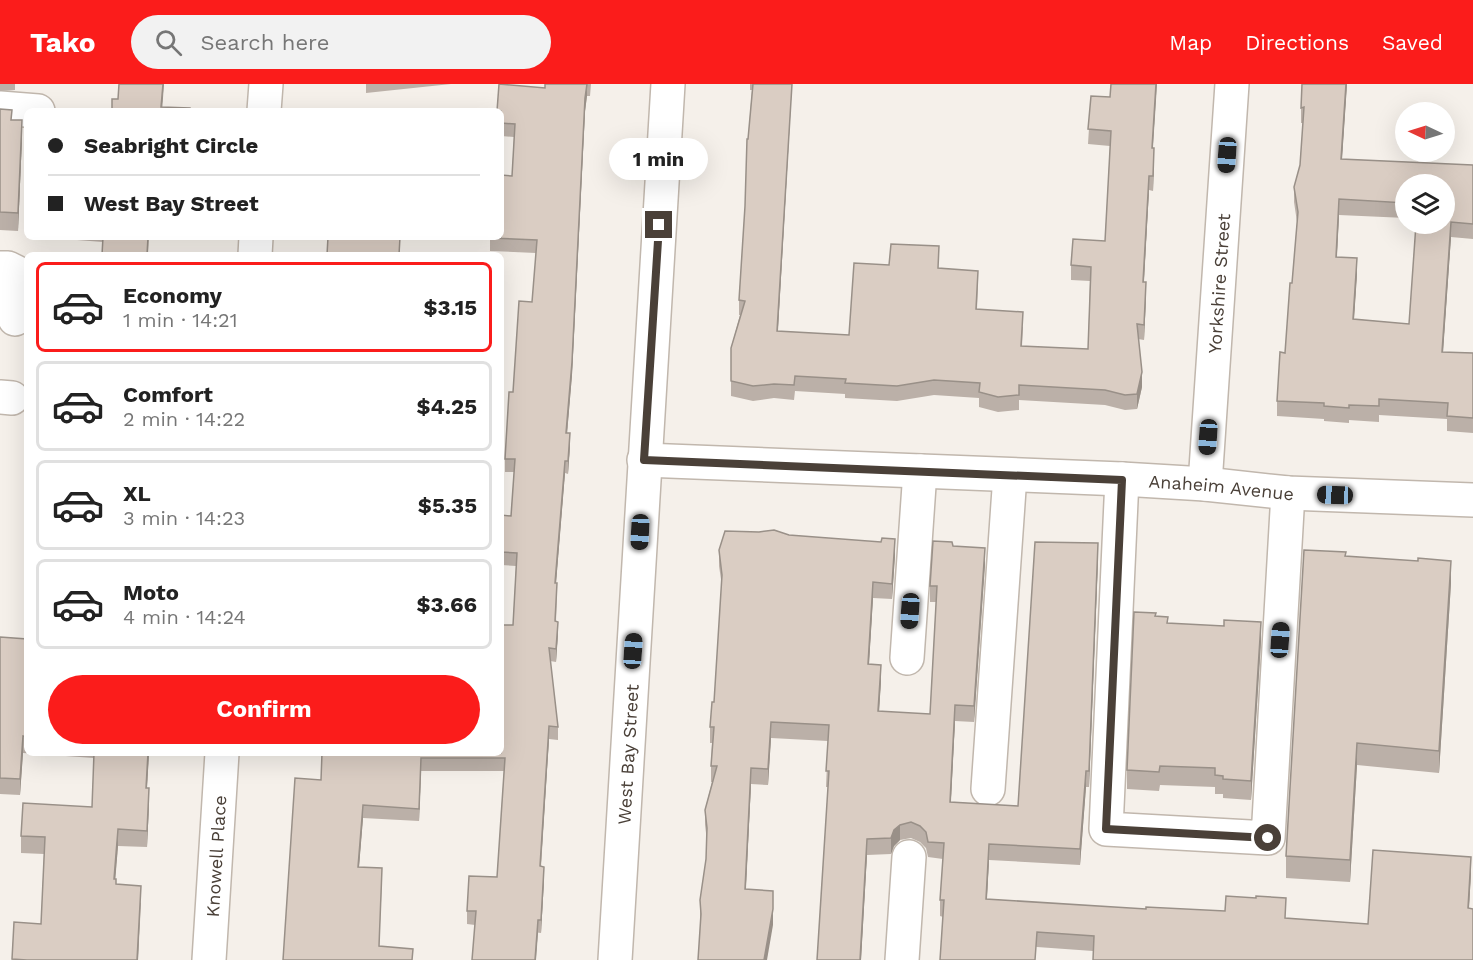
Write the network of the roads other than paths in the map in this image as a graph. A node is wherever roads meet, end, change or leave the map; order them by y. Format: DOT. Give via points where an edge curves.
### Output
graph roads {
  1 [pos="266,84"];
  2 [pos="668,84"];
  3 [pos="1232,84"];
  4 [pos="0,108"];
  5 [pos="264,108"];
  6 [pos="24,110"];
  7 [pos="0,268"];
  8 [pos="15,319"];
  9 [pos="644,460"];
  10 [pos="920,471"];
  11 [pos="1010,475"];
  12 [pos="1122,480"];
  13 [pos="1205,484"];
  14 [pos="1288,493"];
  15 [pos="1473,500"];
  16 [pos="906,658"];
  17 [pos="222,756"];
  18 [pos="988,789"];
  19 [pos="909,857"];
  20 [pos="209,960"];
  21 [pos="615,960"];
  22 [pos="902,960"];
  1 -- 5 [label="street"];
  2 -- 9 [label="street, West Bay Street"];
  3 -- 13 [label="street, Yorkshire Street"];
  4 -- 6 [label="street"];
  7 -- 8 [label="street" via="16,272"];
  9 -- 10 [label="street, Anaheim Avenue"];
  9 -- 21 [label="street, West Bay Street"];
  10 -- 11 [label="street, Anaheim Avenue"];
  10 -- 16 [label="street"];
  11 -- 12 [label="street, Anaheim Avenue"];
  11 -- 18 [label="street"];
  12 -- 13 [label="street, Anaheim Avenue"];
  12 -- 14 [label="street" via="1106,829 1268,838"];
  13 -- 14 [label="street, Anaheim Avenue"];
  14 -- 15 [label="street, Anaheim Avenue"];
  17 -- 20 [label="street, Knowell Place"];
  19 -- 22 [label="street"];
}
